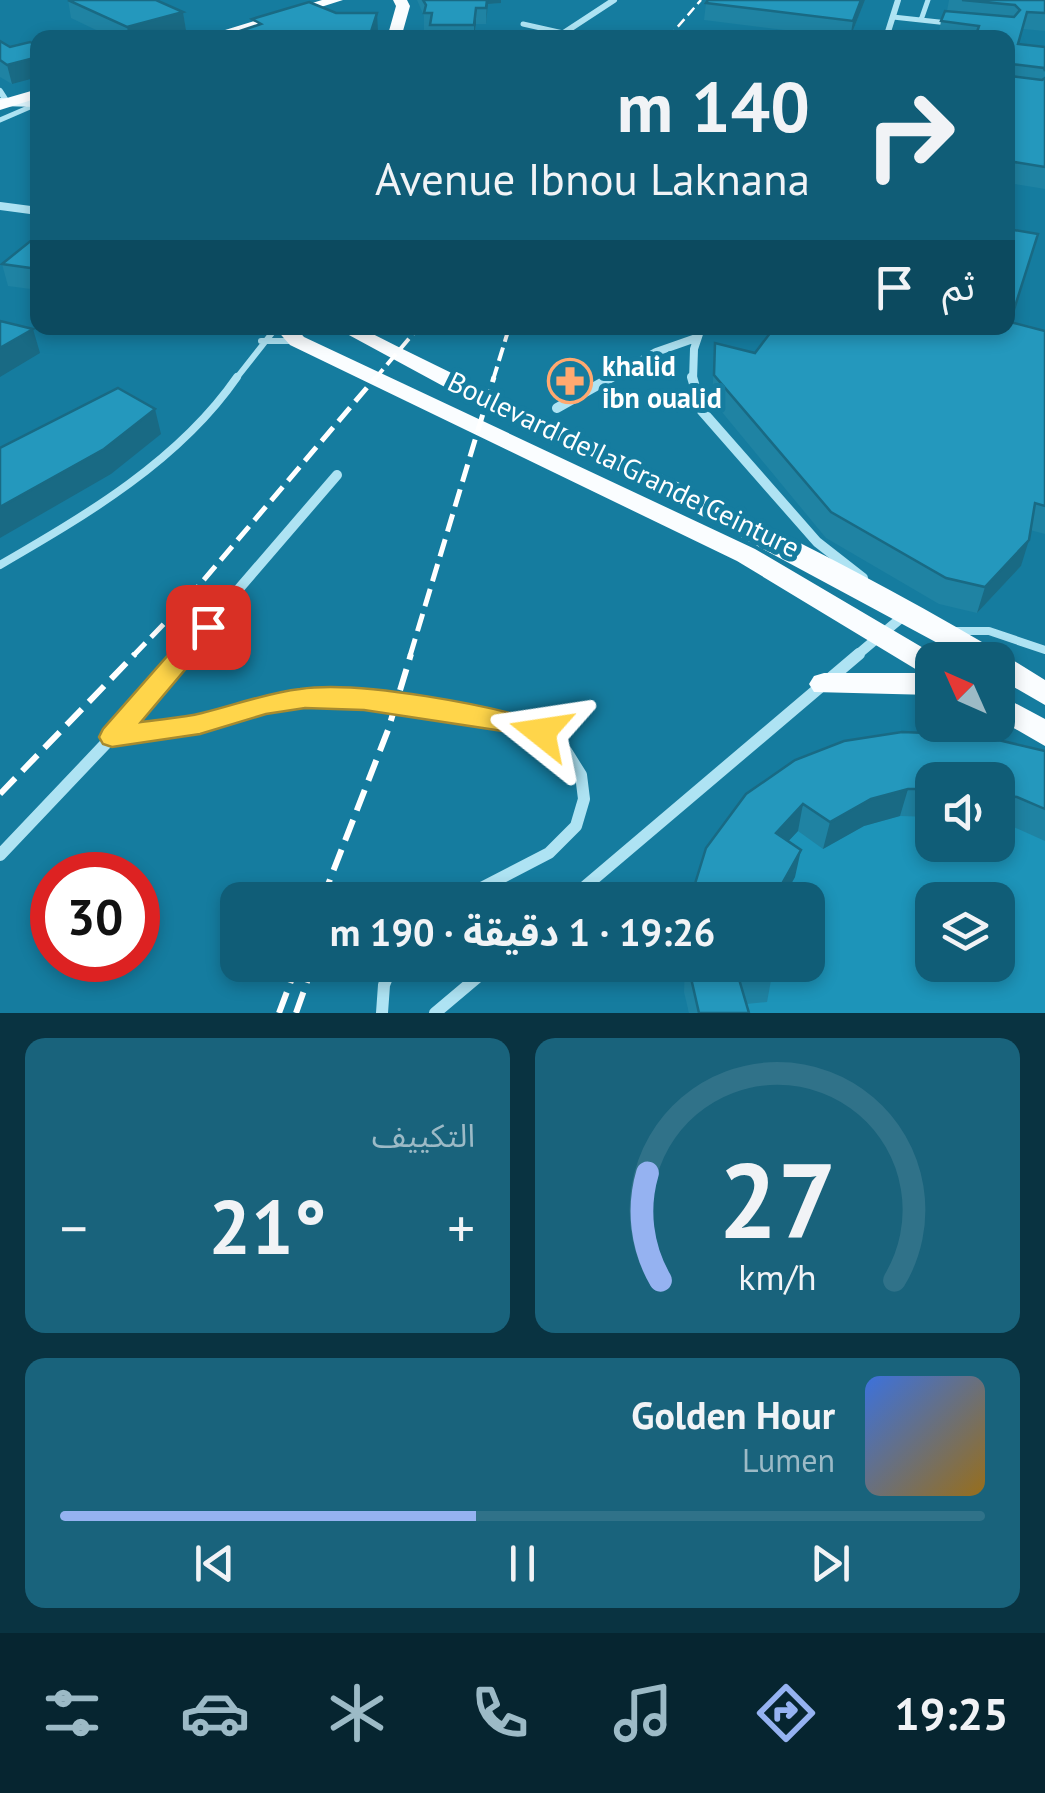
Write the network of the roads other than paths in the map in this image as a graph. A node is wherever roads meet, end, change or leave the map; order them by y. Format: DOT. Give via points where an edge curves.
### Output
graph roads {
  1 [pos="336,0"];
  2 [pos="354,0"];
  3 [pos="400,0"];
  4 [pos="614,0"];
  5 [pos="898,0"];
  6 [pos="928,0"];
  7 [pos="893,16"];
  8 [pos="920,20"];
  9 [pos="523,24"];
  10 [pos="956,24"];
  11 [pos="233,30"];
  12 [pos="254,30"];
  13 [pos="396,30"];
  14 [pos="543,30"];
  15 [pos="568,30"];
  16 [pos="889,30"];
  17 [pos="30,92"];
  18 [pos="2,99"];
  19 [pos="30,103"];
  20 [pos="30,107"];
  21 [pos="0,120"];
  22 [pos="0,206"];
  23 [pos="30,210"];
  24 [pos="278,335"];
  25 [pos="278,335"];
  26 [pos="292,335"];
  27 [pos="360,335"];
  28 [pos="693,335"];
  29 [pos="698,335"];
  30 [pos="261,341"];
  31 [pos="557,408"];
  32 [pos="337,475"];
  33 [pos="0,565"];
  34 [pos="908,612"];
  35 [pos="948,633"];
  36 [pos="883,636"];
  37 [pos="962,642"];
  38 [pos="1045,650"];
  39 [pos="915,656"];
  40 [pos="1015,675"];
  41 [pos="824,684"];
  42 [pos="915,684"];
  43 [pos="1045,694"];
  44 [pos="1015,715"];
  45 [pos="1045,734"];
  46 [pos="112,737"];
  47 [pos="0,855"];
  48 [pos="497,882"];
  49 [pos="589,882"];
  50 [pos="388,982"];
  51 [pos="471,982"];
  52 [pos="382,1013"];
  53 [pos="434,1013"];
  1 -- 11 [label="main road"];
  2 -- 12 [label="main road"];
  3 -- 13 [label="main road"];
  4 -- 15 [label="street"];
  5 -- 7 [label="street"];
  6 -- 8 [label="lane"];
  7 -- 8 [label="lane"];
  7 -- 16 [label="street"];
  8 -- 10 [label="lane"];
  9 -- 14 [label="lane"];
  17 -- 18 [label="main road"];
  18 -- 19 [label="street"];
  20 -- 21 [label="lane"];
  22 -- 23 [label="street"];
  24 -- 30 [label="lane"];
  25 -- 30 [label="lane"];
  26 -- 36 [label="main road, Boulevard de la Grande Ceinture" via="746,556"];
  27 -- 34 [label="main road, Boulevard de la Grande Ceinture"];
  28 -- 31 [label="street"];
  29 -- 34 [label="street" via="690,372 702,411 817,542"];
  30 -- 33 [label="lane" via="215,406 166,453 92,510"];
  32 -- 46 [label="street"];
  34 -- 35 [label="main road, Boulevard de la Grande Ceinture"];
  34 -- 36 [label="street"];
  35 -- 37 [label="main road, Boulevard de la Grande Ceinture"];
  35 -- 38 [label="lane" via="991,631"];
  36 -- 39 [label="main road, Boulevard de la Grande Ceinture"];
  36 -- 41 [label="street"];
  40 -- 43 [label="main road, Boulevard de la Grande Ceinture"];
  41 -- 42 [label="main road"];
  41 -- 49 [label="street"];
  44 -- 45 [label="main road"];
  46 -- 47 [label="street"];
  46 -- 48 [label="street" via="305,698 364,700 541,732 574,761 584,782 584,806 576,828 550,853"];
  50 -- 52 [label="street"];
  51 -- 53 [label="street"];
}
